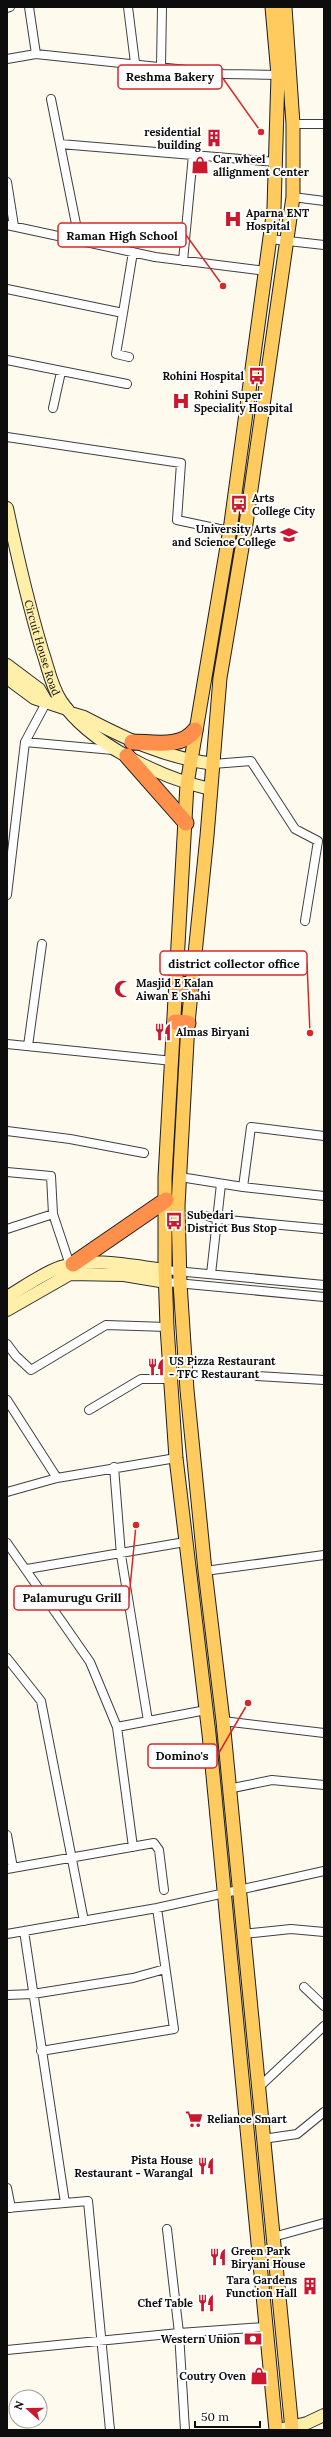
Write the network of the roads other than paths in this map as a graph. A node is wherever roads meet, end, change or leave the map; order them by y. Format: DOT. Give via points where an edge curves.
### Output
graph roads {
  1 [pos="10,7"];
  2 [pos="29,7"];
  3 [pos="128,7"];
  4 [pos="162,7"];
  5 [pos="272,7"];
  6 [pos="285,7"];
  7 [pos="7,8"];
  8 [pos="36,54"];
  9 [pos="7,58"];
  10 [pos="135,63"];
  11 [pos="161,66"];
  12 [pos="278,75"];
  13 [pos="52,99"];
  14 [pos="293,124"];
  15 [pos="324,124"];
  16 [pos="60,144"];
  17 [pos="193,155"];
  18 [pos="276,162"];
  19 [pos="7,182"];
  20 [pos="293,197"];
  21 [pos="324,201"];
  22 [pos="11,226"];
  23 [pos="270,239"];
  24 [pos="79,240"];
  25 [pos="288,240"];
  26 [pos="324,245"];
  27 [pos="133,252"];
  28 [pos="183,261"];
  29 [pos="266,271"];
  30 [pos="7,289"];
  31 [pos="123,313"];
  32 [pos="129,357"];
  33 [pos="7,360"];
  34 [pos="61,372"];
  35 [pos="127,384"];
  36 [pos="53,408"];
  37 [pos="7,437"];
  38 [pos="7,508"];
  39 [pos="229,531"];
  40 [pos="10,536"];
  41 [pos="7,665"];
  42 [pos="7,678"];
  43 [pos="46,701"];
  44 [pos="71,711"];
  45 [pos="194,730"];
  46 [pos="25,742"];
  47 [pos="125,749"];
  48 [pos="191,761"];
  49 [pos="213,764"];
  50 [pos="187,784"];
  51 [pos="210,789"];
  52 [pos="186,823"];
  53 [pos="7,894"];
  54 [pos="305,921"];
  55 [pos="42,944"];
  56 [pos="184,984"];
  57 [pos="181,1022"];
  58 [pos="7,1044"];
  59 [pos="28,1046"];
  60 [pos="173,1061"];
  61 [pos="7,1131"];
  62 [pos="324,1136"];
  63 [pos="144,1153"];
  64 [pos="7,1172"];
  65 [pos="180,1177"];
  66 [pos="221,1184"];
  67 [pos="242,1187"];
  68 [pos="324,1196"];
  69 [pos="166,1200"];
  70 [pos="53,1214"];
  71 [pos="208,1216"];
  72 [pos="217,1219"];
  73 [pos="7,1229"];
  74 [pos="324,1229"];
  75 [pos="72,1265"];
  76 [pos="211,1274"];
  77 [pos="165,1276"];
  78 [pos="180,1277"];
  79 [pos="324,1285"];
  80 [pos="8,1295"];
  81 [pos="324,1297"];
  82 [pos="7,1310"];
  83 [pos="167,1327"];
  84 [pos="7,1344"];
  85 [pos="257,1376"];
  86 [pos="170,1379"];
  87 [pos="324,1380"];
  88 [pos="7,1400"];
  89 [pos="89,1410"];
  90 [pos="176,1458"];
  91 [pos="114,1468"];
  92 [pos="57,1478"];
  93 [pos="7,1492"];
  94 [pos="185,1542"];
  95 [pos="7,1543"];
  96 [pos="121,1555"];
  97 [pos="324,1555"];
  98 [pos="27,1569"];
  99 [pos="205,1571"];
  100 [pos="7,1658"];
  101 [pos="206,1710"];
  102 [pos="148,1721"];
  103 [pos="223,1721"];
  104 [pos="116,1727"];
  105 [pos="324,1733"];
  106 [pos="324,1785"];
  107 [pos="228,1789"];
  108 [pos="7,1835"];
  109 [pos="133,1847"];
  110 [pos="72,1858"];
  111 [pos="10,1868"];
  112 [pos="324,1870"];
  113 [pos="240,1888"];
  114 [pos="164,1890"];
  115 [pos="225,1892"];
  116 [pos="157,1908"];
  117 [pos="84,1921"];
  118 [pos="24,1931"];
  119 [pos="324,1932"];
  120 [pos="7,1934"];
  121 [pos="243,1934"];
  122 [pos="165,1970"];
  123 [pos="304,1987"];
  124 [pos="33,1994"];
  125 [pos="7,1995"];
  126 [pos="324,2006"];
  127 [pos="324,2026"];
  128 [pos="41,2051"];
  129 [pos="258,2088"];
  130 [pos="324,2112"];
  131 [pos="263,2139"];
  132 [pos="7,2188"];
  133 [pos="66,2203"];
  134 [pos="9,2208"];
  135 [pos="324,2223"];
  136 [pos="168,2229"];
  137 [pos="273,2237"];
  138 [pos="265,2327"];
  139 [pos="179,2332"];
  140 [pos="102,2340"];
  141 [pos="7,2350"];
  142 [pos="324,2415"];
  143 [pos="307,2423"];
  144 [pos="324,2424"];
  145 [pos="287,2429"];
  146 [pos="110,2430"];
  147 [pos="185,2430"];
  148 [pos="276,2430"];
  1 -- 7 [label="street"];
  2 -- 8 [label="street"];
  3 -- 10 [label="street"];
  4 -- 11 [label="street"];
  5 -- 12 [label="main road"];
  6 -- 14 [label="main road"];
  8 -- 9 [label="street"];
  8 -- 10 [label="street"];
  10 -- 11 [label="street"];
  11 -- 12 [label="street" via="224,74"];
  12 -- 18 [label="main road"];
  13 -- 16 [label="street"];
  14 -- 15 [label="street"];
  14 -- 20 [label="main road"];
  16 -- 17 [label="street"];
  16 -- 24 [label="street"];
  17 -- 18 [label="street"];
  17 -- 28 [label="street"];
  18 -- 23 [label="main road"];
  19 -- 22 [label="street"];
  20 -- 21 [label="street"];
  20 -- 25 [label="main road"];
  22 -- 24 [label="street"];
  23 -- 25 [label="street"];
  23 -- 29 [label="main road"];
  24 -- 27 [label="street"];
  25 -- 26 [label="street"];
  25 -- 49 [label="main road" via="246,524 220,678"];
  27 -- 28 [label="street"];
  27 -- 31 [label="street"];
  28 -- 29 [label="street"];
  29 -- 39 [label="main road"];
  30 -- 31 [label="street"];
  31 -- 32 [label="street" via="116,354"];
  33 -- 34 [label="street"];
  34 -- 35 [label="street"];
  34 -- 36 [label="street"];
  37 -- 39 [label="street" via="181,463 177,520"];
  38 -- 40 [label="street, Circuit House Road"];
  39 -- 45 [label="main road"];
  40 -- 44 [label="street, Circuit House Road" via="50,676 61,701"];
  41 -- 43 [label="street" via="39,689"];
  42 -- 43 [label="street" via="34,698"];
  43 -- 44 [label="street"];
  43 -- 46 [label="street"];
  44 -- 47 [label="street" via="84,716"];
  44 -- 47 [label="street, Circuit House Road" via="80,723"];
  45 -- 47 [label="highway" via="190,736 172,743"];
  45 -- 48 [label="main road"];
  46 -- 47 [label="street"];
  46 -- 53 [label="street"];
  47 -- 48 [label="street"];
  47 -- 50 [label="street"];
  47 -- 52 [label="highway"];
  48 -- 49 [label="street"];
  48 -- 50 [label="main road"];
  49 -- 51 [label="main road"];
  49 -- 54 [label="street" via="251,761 295,829 318,841"];
  50 -- 51 [label="street"];
  50 -- 52 [label="main road"];
  51 -- 56 [label="main road"];
  52 -- 56 [label="main road"];
  55 -- 59 [label="street"];
  56 -- 57 [label="main road"];
  57 -- 60 [label="main road"];
  57 -- 65 [label="main road"];
  58 -- 59 [label="street"];
  59 -- 60 [label="street"];
  60 -- 69 [label="main road"];
  61 -- 63 [label="street" via="70,1139"];
  62 -- 67 [label="street" via="251,1127"];
  64 -- 70 [label="street" via="51,1176"];
  65 -- 66 [label="street"];
  65 -- 78 [label="main road"];
  66 -- 67 [label="street"];
  66 -- 72 [label="street"];
  67 -- 68 [label="street"];
  69 -- 75 [label="highway"];
  69 -- 77 [label="main road"];
  70 -- 73 [label="street"];
  70 -- 75 [label="street"];
  71 -- 72 [label="street"];
  72 -- 74 [label="street"];
  72 -- 76 [label="street"];
  75 -- 77 [label="street" via="106,1263"];
  75 -- 80 [label="street" via="60,1267"];
  76 -- 78 [label="street"];
  76 -- 79 [label="street"];
  77 -- 78 [label="street"];
  77 -- 78 [label="street"];
  77 -- 82 [label="street" via="70,1274"];
  77 -- 83 [label="main road"];
  78 -- 81 [label="street"];
  78 -- 99 [label="main road"];
  83 -- 84 [label="street" via="106,1325 31,1370"];
  83 -- 86 [label="main road"];
  85 -- 87 [label="street"];
  86 -- 89 [label="street" via="141,1379"];
  86 -- 90 [label="main road"];
  88 -- 92 [label="street"];
  90 -- 91 [label="street"];
  90 -- 94 [label="main road"];
  91 -- 92 [label="street"];
  91 -- 96 [label="street"];
  92 -- 93 [label="street"];
  94 -- 96 [label="street"];
  94 -- 101 [label="main road"];
  95 -- 98 [label="street"];
  96 -- 98 [label="street"];
  96 -- 102 [label="street"];
  97 -- 99 [label="street"];
  98 -- 104 [label="street" via="90,1662"];
  99 -- 103 [label="main road"];
  100 -- 110 [label="street" via="41,1700"];
  101 -- 102 [label="street"];
  101 -- 115 [label="main road"];
  102 -- 104 [label="street"];
  103 -- 105 [label="street"];
  103 -- 107 [label="main road"];
  104 -- 109 [label="street"];
  106 -- 107 [label="street" via="272,1780"];
  107 -- 113 [label="main road"];
  108 -- 111 [label="street"];
  109 -- 110 [label="street"];
  109 -- 114 [label="street" via="149,1843 156,1845"];
  110 -- 111 [label="street"];
  110 -- 117 [label="street"];
  112 -- 113 [label="street"];
  113 -- 115 [label="street"];
  113 -- 121 [label="main road"];
  115 -- 116 [label="street"];
  115 -- 138 [label="main road" via="259,2238"];
  116 -- 117 [label="street"];
  116 -- 122 [label="street"];
  117 -- 118 [label="street"];
  118 -- 120 [label="street"];
  118 -- 124 [label="street"];
  119 -- 121 [label="street" via="291,1929"];
  121 -- 129 [label="main road"];
  122 -- 124 [label="street" via="133,1978"];
  122 -- 128 [label="street" via="174,2029"];
  123 -- 126 [label="street"];
  124 -- 125 [label="street"];
  124 -- 128 [label="street"];
  127 -- 129 [label="street"];
  128 -- 133 [label="street"];
  129 -- 131 [label="main road"];
  130 -- 131 [label="street" via="297,2134"];
  131 -- 137 [label="main road"];
  132 -- 134 [label="street"];
  133 -- 134 [label="street"];
  133 -- 140 [label="street" via="88,2201"];
  135 -- 137 [label="street"];
  136 -- 139 [label="street"];
  137 -- 145 [label="main road"];
  138 -- 139 [label="street"];
  138 -- 148 [label="main road"];
  139 -- 140 [label="street"];
  139 -- 147 [label="street"];
  140 -- 141 [label="street"];
  140 -- 146 [label="street"];
  142 -- 143 [label="street"];
  143 -- 144 [label="street"];
  143 -- 145 [label="street"];
}
